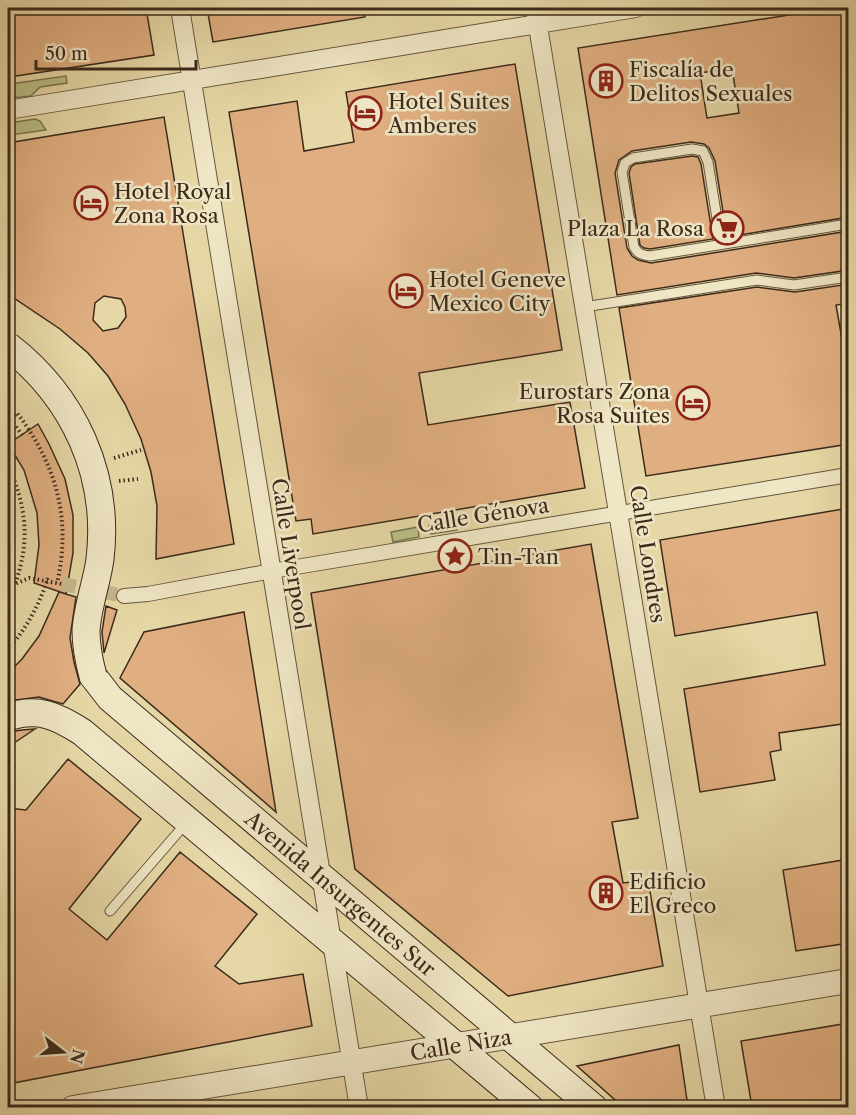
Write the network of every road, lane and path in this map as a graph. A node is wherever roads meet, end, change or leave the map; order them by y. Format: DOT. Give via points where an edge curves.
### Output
graph roads {
  1 [pos="180,8"];
  2 [pos="636,8"];
  3 [pos="536,16"];
  4 [pos="192,81"];
  5 [pos="8,110"];
  6 [pos="849,224"];
  7 [pos="721,244"];
  8 [pos="849,277"];
  9 [pos="584,307"];
  10 [pos="8,346"];
  11 [pos="9,419"];
  12 [pos="8,433"];
  13 [pos="23,436"];
  14 [pos="15,443"];
  15 [pos="141,450"];
  16 [pos="114,458"];
  17 [pos="8,464"];
  18 [pos="849,475"];
  19 [pos="138,478"];
  20 [pos="123,481"];
  21 [pos="618,514"];
  22 [pos="8,569"];
  23 [pos="272,572"];
  24 [pos="48,579"];
  25 [pos="57,583"];
  26 [pos="15,584"];
  27 [pos="62,584"];
  28 [pos="124,596"];
  29 [pos="8,649"];
  30 [pos="8,717"];
  31 [pos="8,755"];
  32 [pos="15,771"];
  33 [pos="188,821"];
  34 [pos="322,878"];
  35 [pos="110,911"];
  36 [pos="331,940"];
  37 [pos="849,981"];
  38 [pos="699,1006"];
  39 [pos="513,1037"];
  40 [pos="458,1046"];
  41 [pos="352,1062"];
  42 [pos="73,1107"];
  43 [pos="359,1107"];
  44 [pos="530,1107"];
  45 [pos="594,1107"];
  46 [pos="716,1107"];
  1 -- 4 [label="street, Calle Liverpool"];
  2 -- 3 [label="street"];
  3 -- 4 [label="street"];
  3 -- 9 [label="street, Calle Londres"];
  4 -- 5 [label="street"];
  4 -- 23 [label="street, Calle Liverpool"];
  6 -- 7 [label="lane"];
  7 -- 7 [label="lane" via="650,256 639,254 634,247 628,212 622,172 625,164 633,158 703,151"];
  8 -- 9 [label="lane" via="794,285 757,280"];
  9 -- 21 [label="street, Calle Londres"];
  10 -- 34 [label="main road, Avenida Insurgentes Sur, bridge" via="37,370 61,402 81,435 95,470 102,514 100,558 86,629 93,676 110,698"];
  11 -- 13 [label="path"];
  11 -- 25 [label="path" via="17,413 33,436 48,463 58,494 63,541"];
  12 -- 14 [label="path"];
  15 -- 16 [label="path"];
  17 -- 26 [label="path" via="24,511 24,554"];
  18 -- 21 [label="street, Calle Génova"];
  19 -- 20 [label="path"];
  21 -- 23 [label="street, Calle Génova"];
  21 -- 38 [label="street, Calle Londres"];
  22 -- 26 [label="path"];
  23 -- 28 [label="street, Calle Génova"];
  23 -- 34 [label="street, Calle Liverpool"];
  24 -- 25 [label="path"];
  24 -- 26 [label="path" via="29,578"];
  24 -- 29 [label="path" via="29,622"];
  25 -- 27 [label="path"];
  30 -- 33 [label="main road, Avenida Insurgentes Sur" via="34,711 60,718"];
  31 -- 32 [label="path"];
  33 -- 35 [label="lane"];
  33 -- 36 [label="main road, Avenida Insurgentes Sur"];
  34 -- 36 [label="street, Calle Liverpool"];
  34 -- 39 [label="main road, Avenida Insurgentes Sur"];
  36 -- 40 [label="main road, Avenida Insurgentes Sur"];
  36 -- 41 [label="street, Calle Liverpool"];
  37 -- 38 [label="street, Calle Niza"];
  38 -- 39 [label="street, Calle Niza"];
  38 -- 46 [label="street, Calle Londres"];
  39 -- 40 [label="street, Calle Niza"];
  39 -- 45 [label="main road, Avenida Insurgentes Sur"];
  40 -- 41 [label="street, Calle Niza"];
  40 -- 44 [label="main road, Avenida Insurgentes Sur"];
  41 -- 42 [label="street, Calle Niza"];
  41 -- 43 [label="street, Calle Liverpool"];
}
